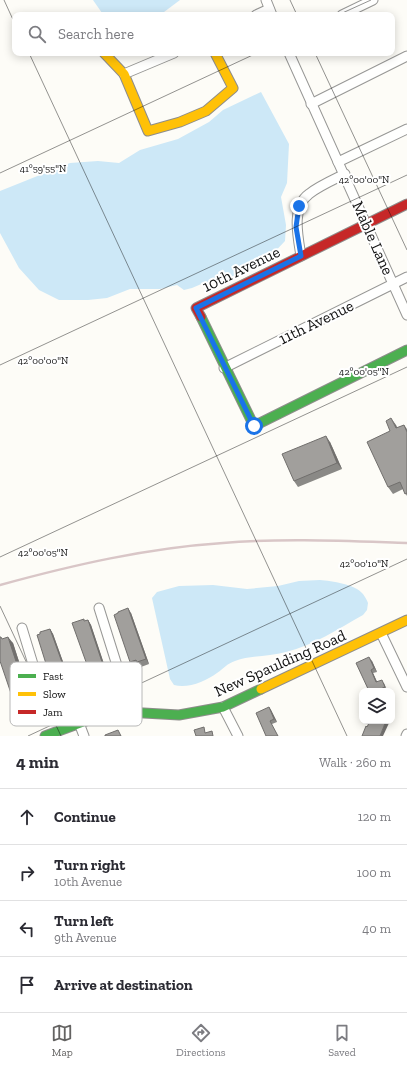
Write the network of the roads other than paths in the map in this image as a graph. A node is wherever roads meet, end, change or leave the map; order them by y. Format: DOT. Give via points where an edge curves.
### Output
graph roads {
  1 [pos="373,0"];
  2 [pos="348,12"];
  3 [pos="107,56"];
  4 [pos="167,56"];
  5 [pos="217,56"];
  6 [pos="290,56"];
  7 [pos="407,56"];
  8 [pos="124,74"];
  9 [pos="311,104"];
  10 [pos="407,129"];
  11 [pos="338,162"];
  12 [pos="345,174"];
  13 [pos="407,204"];
  14 [pos="366,224"];
  15 [pos="301,256"];
  16 [pos="407,277"];
  17 [pos="392,284"];
  18 [pos="407,315"];
  19 [pos="407,350"];
  20 [pos="224,368"];
  21 [pos="99,608"];
  22 [pos="407,620"];
  23 [pos="22,628"];
  24 [pos="381,633"];
  25 [pos="32,662"];
  26 [pos="116,662"];
  27 [pos="407,687"];
  28 [pos="223,707"];
  29 [pos="142,713"];
  30 [pos="73,726"];
  31 [pos="80,726"];
  32 [pos="45,736"];
  33 [pos="84,736"];
  34 [pos="238,736"];
  1 -- 2 [label="street"];
  3 -- 8 [label="street"];
  4 -- 8 [label="street"];
  5 -- 8 [label="street" via="233,88 206,111 148,131"];
  6 -- 9 [label="street, Mable Lane"];
  7 -- 9 [label="street"];
  9 -- 11 [label="street, Mable Lane"];
  10 -- 11 [label="street"];
  11 -- 12 [label="street, Mable Lane"];
  12 -- 14 [label="street, Mable Lane"];
  12 -- 15 [label="street" via="308,194 299,206 296,227"];
  13 -- 14 [label="street, 10th Avenue"];
  14 -- 15 [label="street, 10th Avenue"];
  14 -- 17 [label="street, Mable Lane"];
  15 -- 20 [label="street, 10th Avenue" via="196,308"];
  16 -- 17 [label="street, 11th Avenue"];
  17 -- 18 [label="street, Mable Lane"];
  17 -- 20 [label="street, 11th Avenue"];
  19 -- 20 [label="street" via="254,426"];
  21 -- 26 [label="street"];
  22 -- 24 [label="street, New Spaulding Road"];
  23 -- 25 [label="street"];
  24 -- 27 [label="street"];
  24 -- 28 [label="street, New Spaulding Road"];
  28 -- 29 [label="street, New Spaulding Road" via="179,715"];
  28 -- 34 [label="street"];
  30 -- 32 [label="street, New Spaulding Road"];
  31 -- 33 [label="street"];
}
